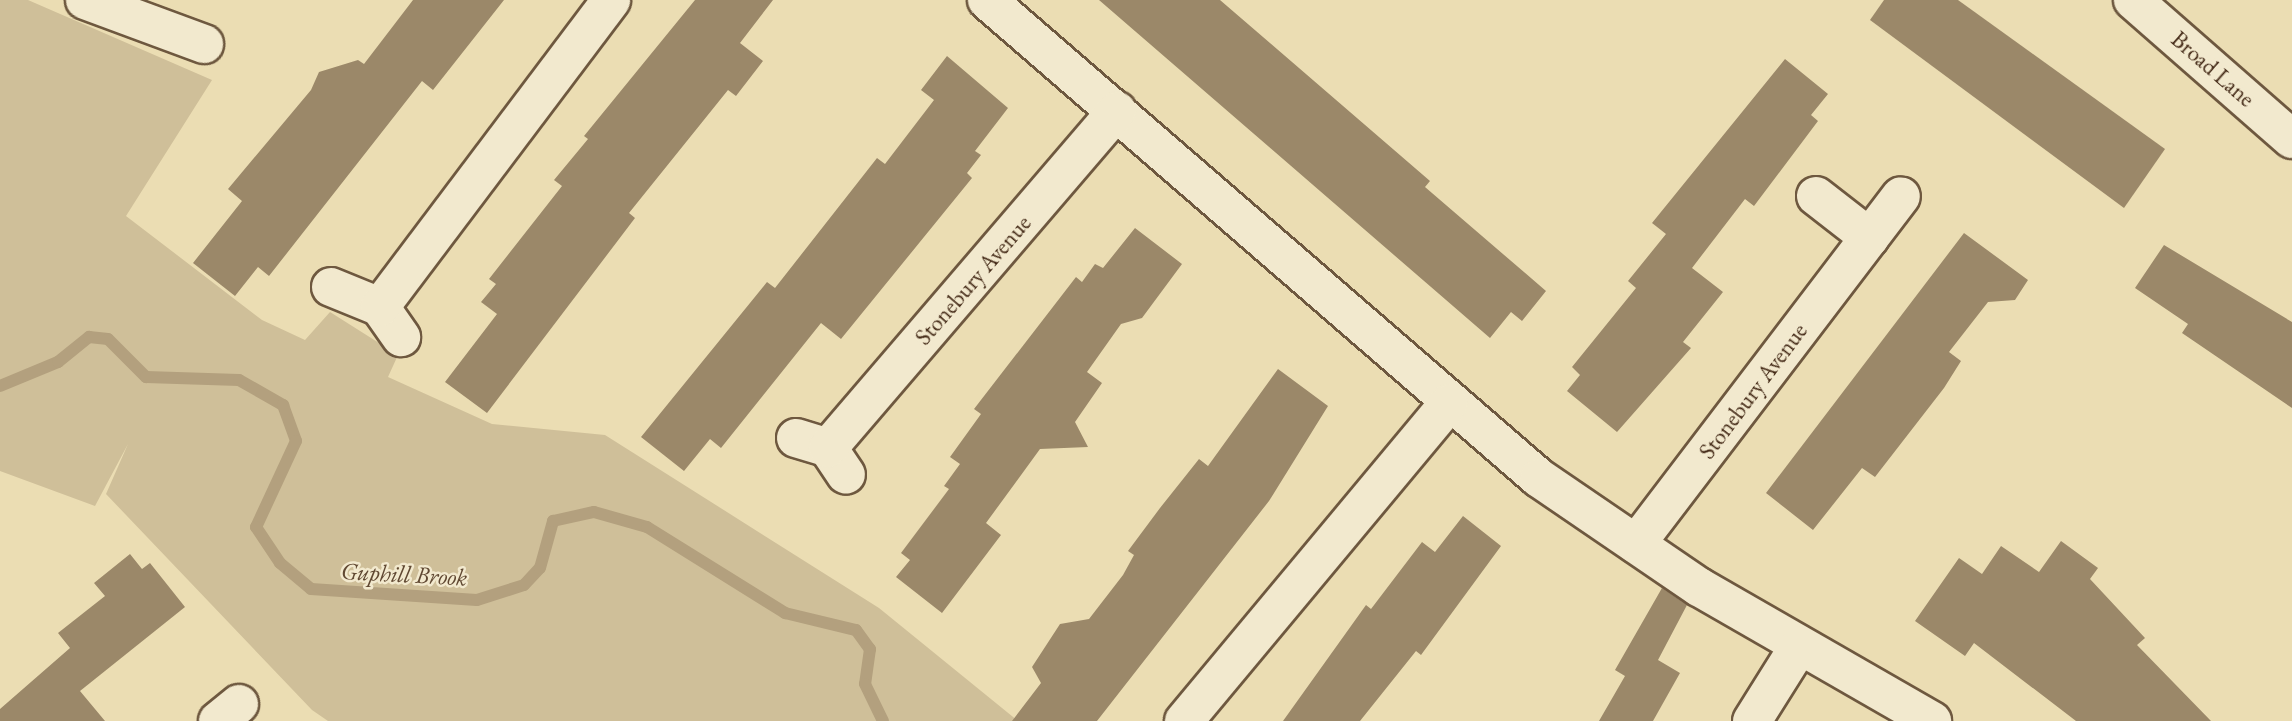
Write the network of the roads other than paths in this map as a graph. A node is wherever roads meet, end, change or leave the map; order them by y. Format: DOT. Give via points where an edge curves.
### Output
graph roads {
  1 [pos="85,0"];
  2 [pos="611,0"];
  3 [pos="987,0"];
  4 [pos="2133,0"];
  5 [pos="204,44"];
  6 [pos="1117,111"];
  7 [pos="2292,139"];
  8 [pos="1901,196"];
  9 [pos="1816,197"];
  10 [pos="1870,237"];
  11 [pos="331,287"];
  12 [pos="1448,404"];
  13 [pos="823,454"];
  14 [pos="1636,544"];
  15 [pos="1799,646"];
  16 [pos="1184,721"];
  17 [pos="1752,721"];
  18 [pos="1932,721"];
  1 -- 5 [label="street"];
  2 -- 11 [label="street" via="390,322"];
  3 -- 6 [label="street"];
  4 -- 7 [label="street, Broad Lane"];
  6 -- 12 [label="street"];
  6 -- 13 [label="street, Stonebury Avenue"];
  8 -- 10 [label="street, Stonebury Avenue"];
  9 -- 10 [label="street"];
  10 -- 14 [label="street, Stonebury Avenue"];
  12 -- 14 [label="street" via="1539,478"];
  12 -- 16 [label="street"];
  14 -- 15 [label="street"];
  15 -- 17 [label="street"];
  15 -- 18 [label="street"];
}
